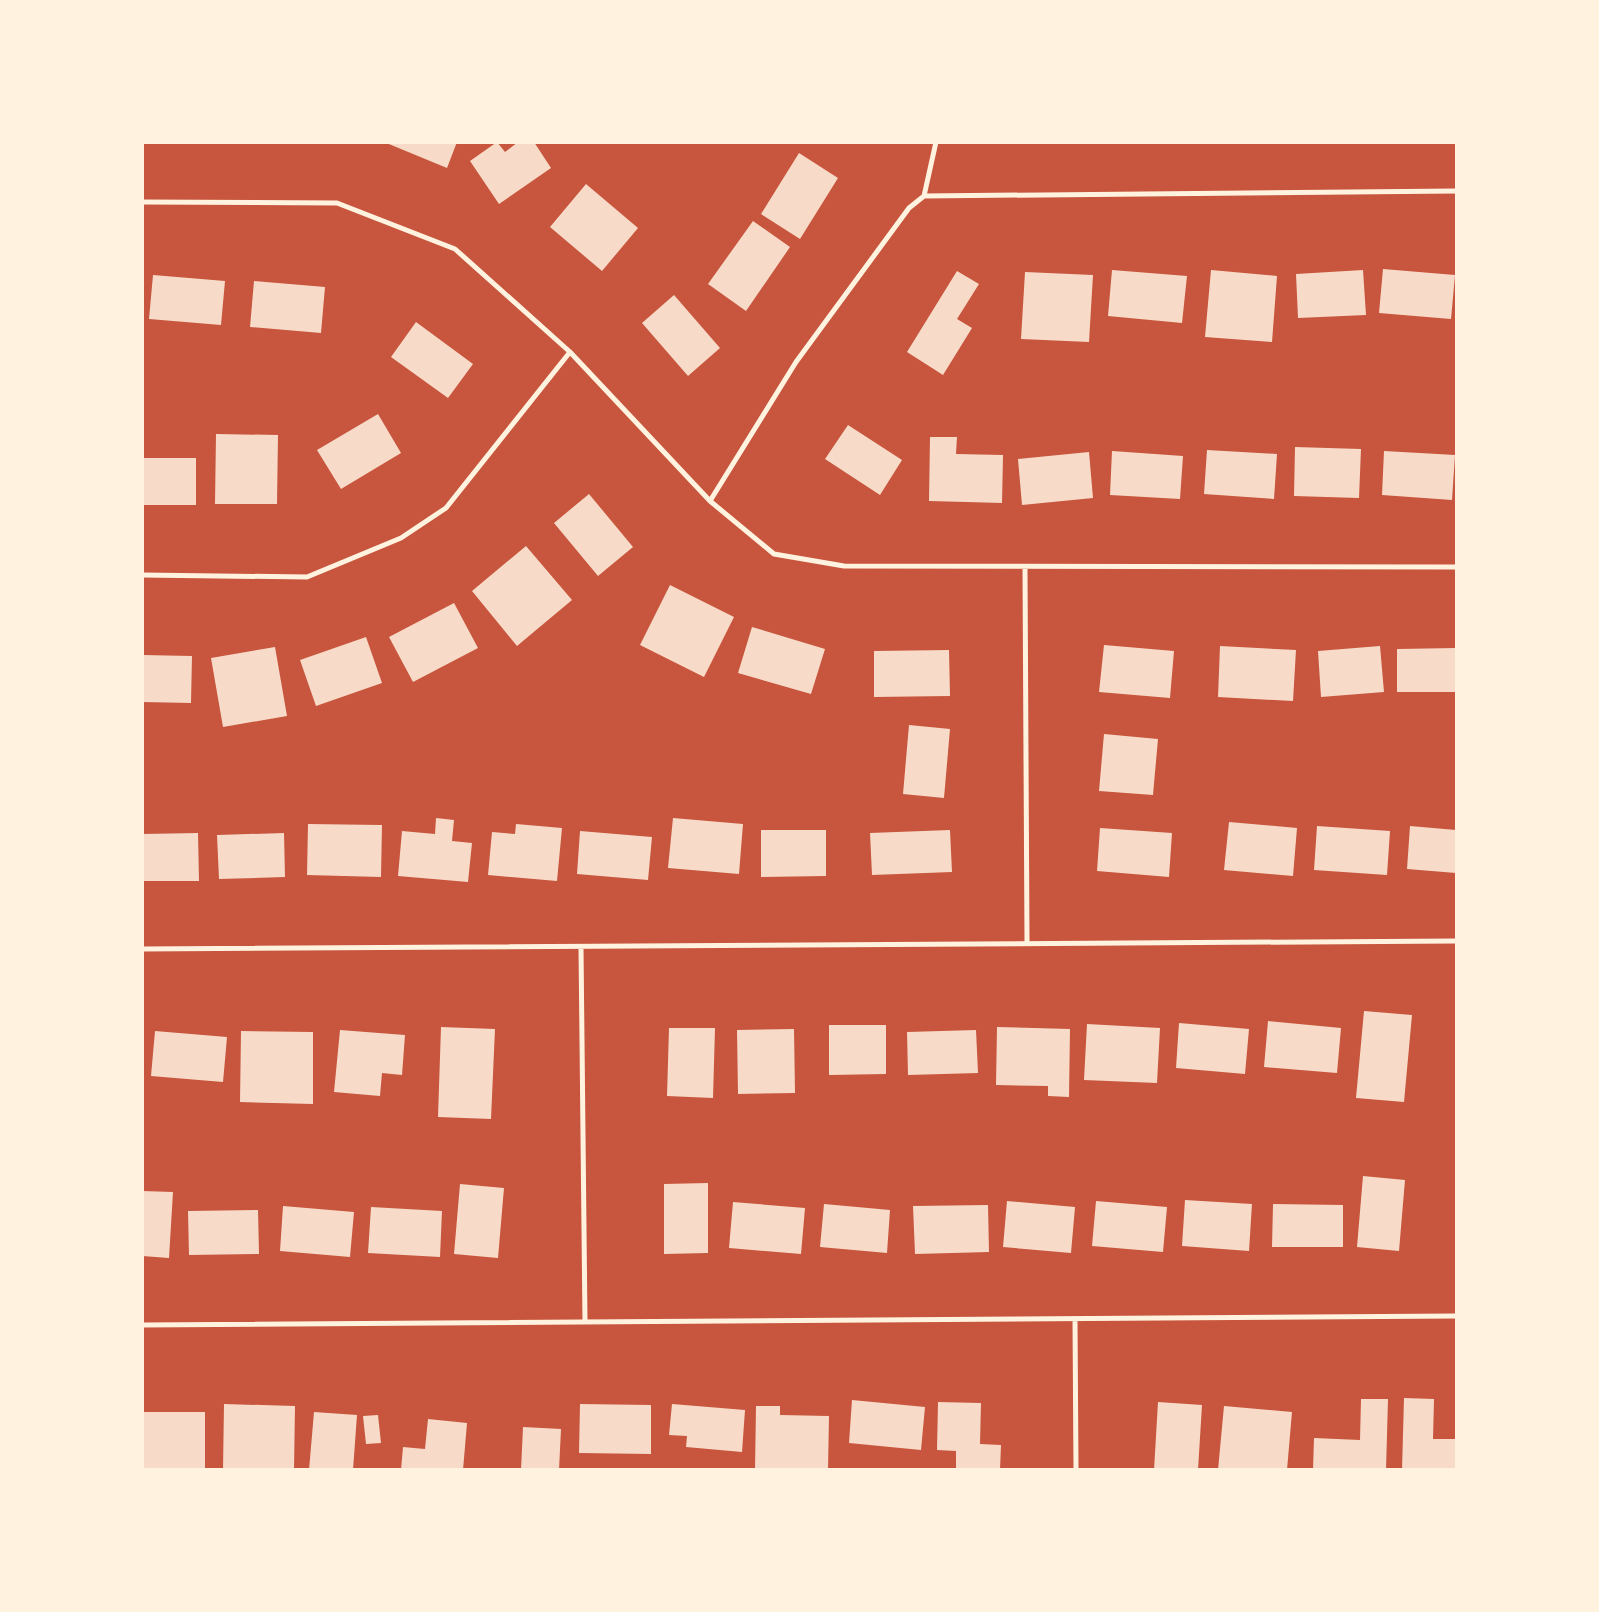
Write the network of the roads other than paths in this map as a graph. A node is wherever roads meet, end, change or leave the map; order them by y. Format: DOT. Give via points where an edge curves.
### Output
graph roads {
  1 [pos="936,142"];
  2 [pos="1456,190"];
  3 [pos="924,196"];
  4 [pos="142,202"];
  5 [pos="570,352"];
  6 [pos="710,501"];
  7 [pos="1456,567"];
  8 [pos="1025,568"];
  9 [pos="142,575"];
  10 [pos="1456,941"];
  11 [pos="1027,943"];
  12 [pos="581,947"];
  13 [pos="142,949"];
  14 [pos="1456,1316"];
  15 [pos="1075,1320"];
  16 [pos="585,1322"];
  17 [pos="142,1325"];
  18 [pos="1076,1470"];
  1 -- 3 [label="street"];
  2 -- 3 [label="street"];
  3 -- 6 [label="street" via="909,208 796,362"];
  4 -- 5 [label="street" via="337,203 455,249"];
  5 -- 6 [label="street"];
  5 -- 9 [label="street" via="446,508 401,538 307,577"];
  6 -- 8 [label="street" via="774,554 844,566"];
  7 -- 8 [label="street"];
  8 -- 11 [label="street"];
  10 -- 11 [label="street"];
  11 -- 12 [label="street"];
  12 -- 13 [label="street"];
  12 -- 16 [label="street"];
  14 -- 15 [label="street"];
  15 -- 16 [label="street"];
  15 -- 18 [label="street"];
  16 -- 17 [label="street"];
}
